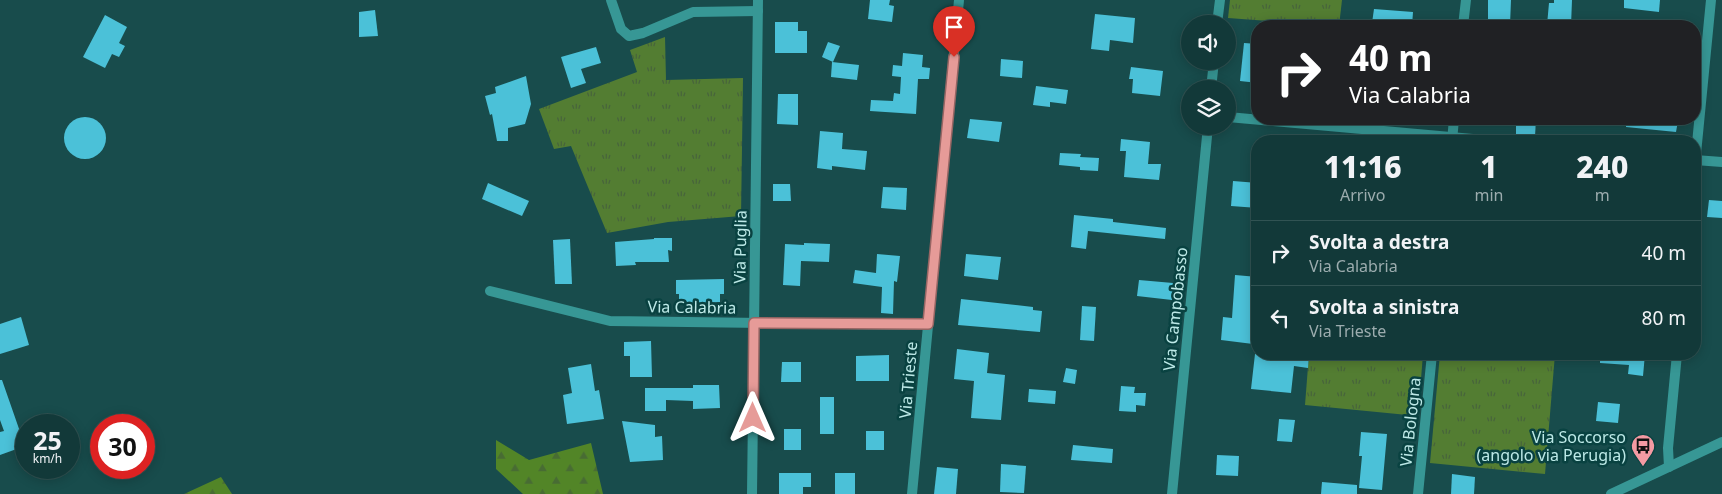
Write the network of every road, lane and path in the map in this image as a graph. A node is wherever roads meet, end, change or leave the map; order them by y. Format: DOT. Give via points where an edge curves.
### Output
graph roads {
  1 [pos="612,0"];
  2 [pos="959,0"];
  3 [pos="1220,0"];
  4 [pos="1466,0"];
  5 [pos="1711,0"];
  6 [pos="758,5"];
  7 [pos="1218,15"];
  8 [pos="1464,20"];
  9 [pos="1701,100"];
  10 [pos="1236,118"];
  11 [pos="1251,119"];
  12 [pos="1310,125"];
  13 [pos="1207,135"];
  14 [pos="1412,135"];
  15 [pos="1701,160"];
  16 [pos="1722,162"];
  17 [pos="490,291"];
  18 [pos="754,323"];
  19 [pos="928,324"];
  20 [pos="1431,360"];
  21 [pos="1676,360"];
  22 [pos="1722,442"];
  23 [pos="1669,468"];
  24 [pos="1626,491"];
  25 [pos="752,494"];
  26 [pos="912,494"];
  27 [pos="1172,494"];
  28 [pos="1418,494"];
  29 [pos="1611,494"];
  1 -- 6 [label="street" via="621,29 629,36 693,12"];
  2 -- 19 [label="street, Via Trieste"];
  3 -- 7 [label="street"];
  4 -- 8 [label="street"];
  5 -- 9 [label="street"];
  6 -- 18 [label="street, Via Puglia"];
  10 -- 11 [label="street"];
  12 -- 14 [label="street"];
  13 -- 27 [label="street, Via Campobasso"];
  15 -- 16 [label="street"];
  17 -- 18 [label="street, Via Calabria" via="610,321"];
  18 -- 19 [label="street, Via Calabria"];
  18 -- 25 [label="street, Via Puglia"];
  19 -- 26 [label="street, Via Trieste"];
  20 -- 28 [label="street, Via Bologna"];
  21 -- 23 [label="street"];
  22 -- 23 [label="street"];
  23 -- 24 [label="street"];
  24 -- 29 [label="street"];
}
